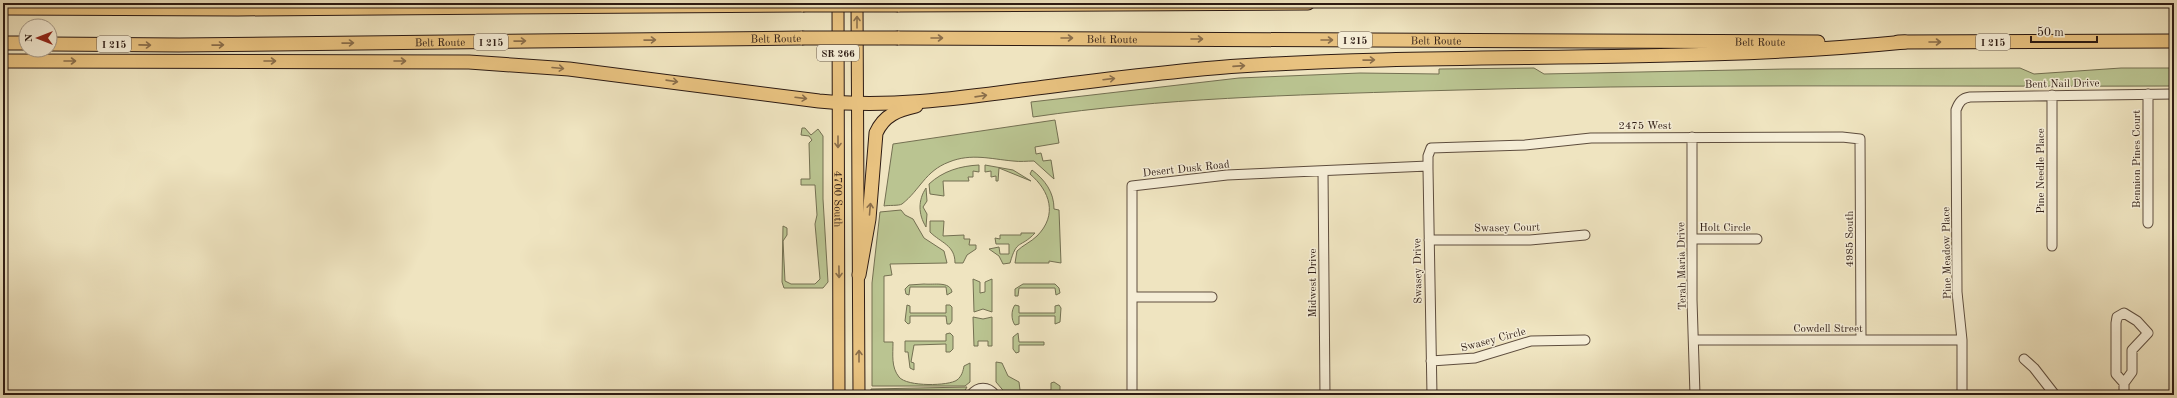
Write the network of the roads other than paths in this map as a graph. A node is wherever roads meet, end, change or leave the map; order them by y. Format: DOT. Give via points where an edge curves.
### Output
graph roads {
  1 [pos="559,3"];
  2 [pos="838,3"];
  3 [pos="857,3"];
  4 [pos="1308,3"];
  5 [pos="538,7"];
  6 [pos="3,8"];
  7 [pos="2174,41"];
  8 [pos="1905,42"];
  9 [pos="3,43"];
  10 [pos="18,43"];
  11 [pos="58,44"];
  12 [pos="3,61"];
  13 [pos="2148,94"];
  14 [pos="2174,94"];
  15 [pos="2052,95"];
  16 [pos="954,99"];
  17 [pos="838,103"];
  18 [pos="858,103"];
  19 [pos="1956,110"];
  20 [pos="1692,138"];
  21 [pos="1860,139"];
  22 [pos="1431,148"];
  23 [pos="1428,166"];
  24 [pos="1323,171"];
  25 [pos="2148,223"];
  26 [pos="1585,236"];
  27 [pos="1692,239"];
  28 [pos="1757,239"];
  29 [pos="1429,240"];
  30 [pos="2052,246"];
  31 [pos="859,275"];
  32 [pos="1133,297"];
  33 [pos="1212,297"];
  34 [pos="1585,340"];
  35 [pos="1695,340"];
  36 [pos="1861,340"];
  37 [pos="1962,340"];
  38 [pos="2024,359"];
  39 [pos="1431,361"];
  40 [pos="2124,383"];
  41 [pos="839,395"];
  42 [pos="859,395"];
  43 [pos="971,395"];
  44 [pos="995,395"];
  45 [pos="1132,395"];
  46 [pos="1324,395"];
  47 [pos="1432,395"];
  48 [pos="1695,395"];
  49 [pos="1962,395"];
  50 [pos="2055,395"];
  51 [pos="2124,395"];
  1 -- 5 [label="highway"];
  2 -- 17 [label="main road, 4700 South / SR 266"];
  18 -- 3 [label="main road, 4700 South / SR 266, one-way"];
  4 -- 5 [label="highway, bridge"];
  5 -- 6 [label="highway"];
  8 -- 7 [label="highway, Belt Route / I 215, one-way"];
  11 -- 8 [label="highway, Belt Route / I 215, one-way, bridge" via="802,38"];
  16 -- 8 [label="highway, one-way" via="1128,76 1250,66 1341,61 1776,53"];
  9 -- 10 [label="highway"];
  12 -- 17 [label="highway, one-way" via="431,61 501,64 613,74"];
  13 -- 14 [label="street, Bent Nail Drive"];
  13 -- 15 [label="street, Bent Nail Drive"];
  13 -- 25 [label="street, Bennion Pines Court"];
  15 -- 19 [label="street, Bent Nail Drive" via="1970,97 1964,98"];
  15 -- 30 [label="street, Pine Needle Place"];
  16 -- 18 [label="highway"];
  31 -- 16 [label="highway, one-way" via="869,219 874,140 879,128 889,115 899,110"];
  17 -- 18 [label="highway"];
  17 -- 41 [label="main road, 4700 South, one-way"];
  18 -- 31 [label="main road, 4700 South"];
  19 -- 37 [label="street, Pine Meadow Place" via="1957,292"];
  20 -- 21 [label="street, 2475 West"];
  20 -- 22 [label="street, 2475 West" via="1591,138 1525,145"];
  20 -- 27 [label="street, Terah Maria Drive"];
  21 -- 36 [label="street, 4985 South"];
  22 -- 23 [label="street, Swasey Drive"];
  23 -- 24 [label="street, Desert Dusk Road"];
  23 -- 29 [label="street, Swasey Drive"];
  24 -- 32 [label="street, Desert Dusk Road" via="1212,176 1132,186"];
  24 -- 46 [label="street, Midwest Drive"];
  26 -- 29 [label="street, Swasey Court" via="1530,240"];
  27 -- 28 [label="street, Holt Circle"];
  27 -- 35 [label="street, Terah Maria Drive"];
  29 -- 39 [label="street, Swasey Drive"];
  42 -- 31 [label="main road, 4700 South, one-way"];
  32 -- 33 [label="street"];
  32 -- 45 [label="street, Desert Dusk Road"];
  34 -- 39 [label="street, Swasey Circle" via="1531,341 1475,358"];
  35 -- 36 [label="street, Cowdell Street"];
  35 -- 48 [label="street, Terah Maria Drive"];
  36 -- 37 [label="street, Cowdell Street"];
  37 -- 49 [label="street, Pine Meadow Place"];
  38 -- 50 [label="street"];
  39 -- 47 [label="street, Swasey Drive"];
  40 -- 40 [label="street" via="2116,374 2116,323 2117,317 2124,313 2137,321 2148,333 2132,350 2132,372"];
  40 -- 51 [label="street"];
  43 -- 44 [label="street" via="983,388"];
}
